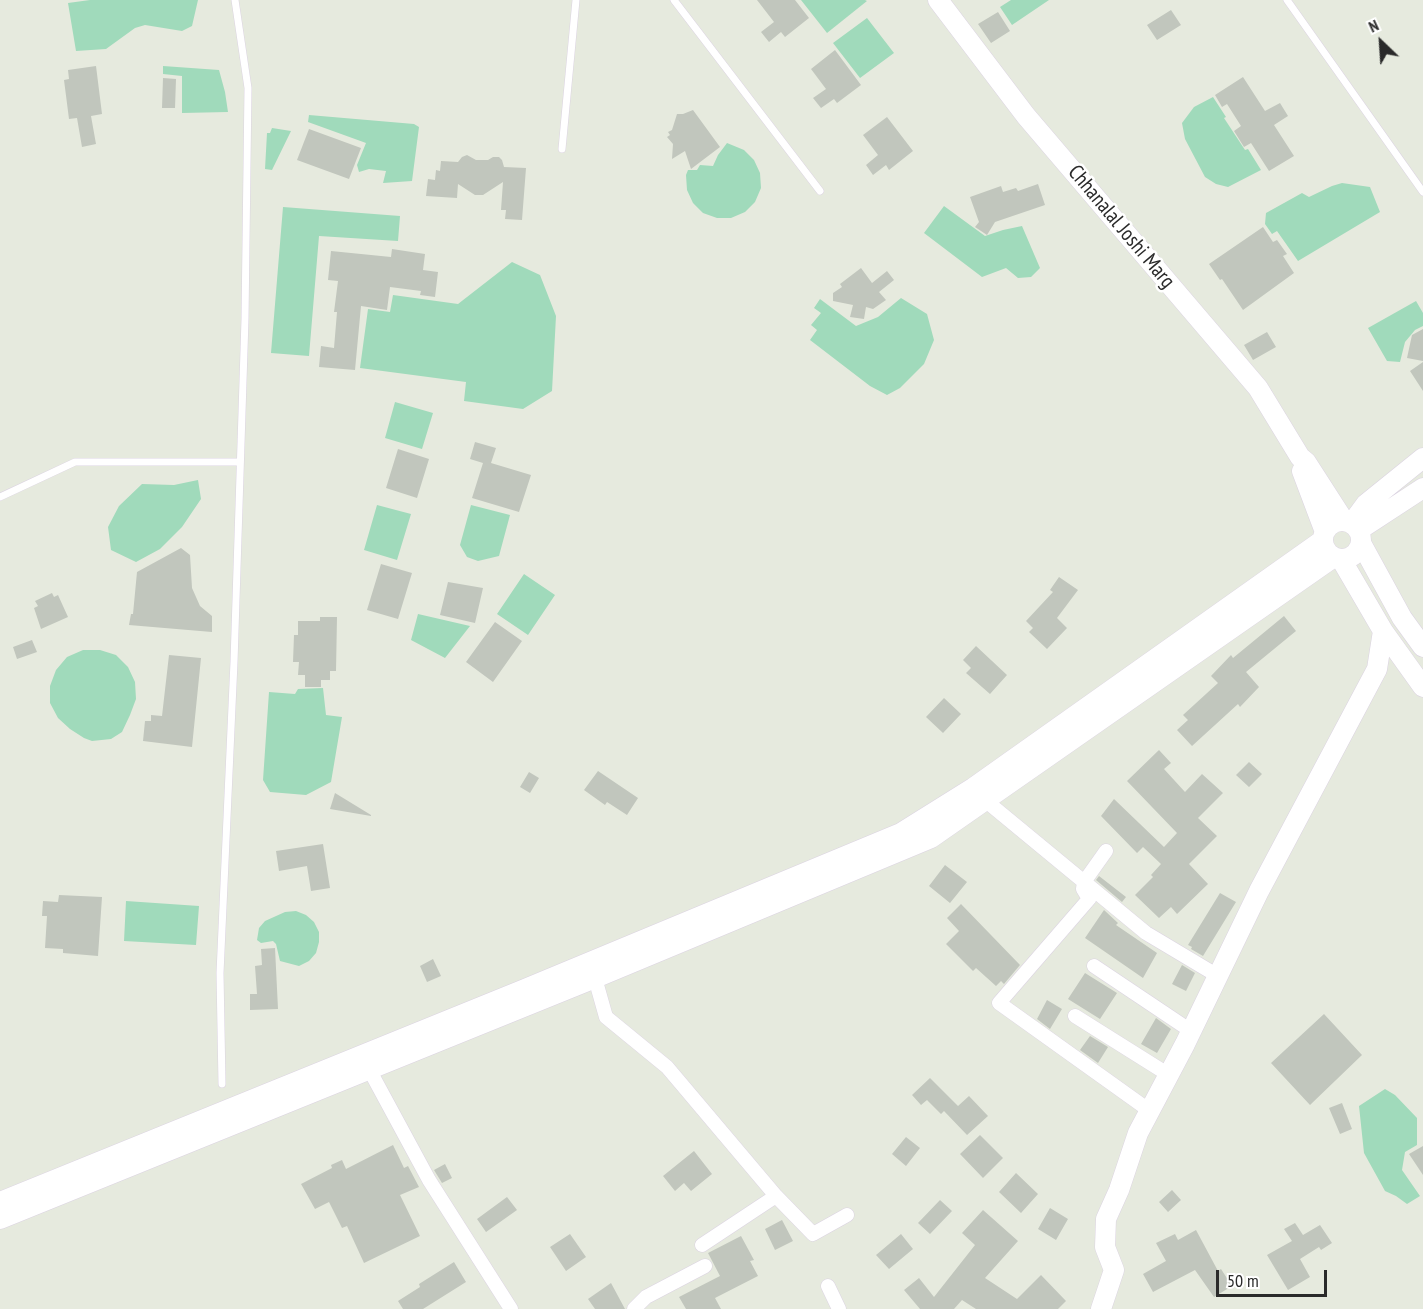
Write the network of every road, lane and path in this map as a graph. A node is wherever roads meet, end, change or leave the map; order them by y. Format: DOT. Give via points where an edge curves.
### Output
graph roads {
  1 [pos="235,0"];
  2 [pos="576,0"];
  3 [pos="674,0"];
  4 [pos="938,0"];
  5 [pos="1287,0"];
  6 [pos="562,149"];
  7 [pos="820,191"];
  8 [pos="1423,192"];
  9 [pos="1300,457"];
  10 [pos="1423,458"];
  11 [pos="240,462"];
  12 [pos="1423,488"];
  13 [pos="0,497"];
  14 [pos="1354,529"];
  15 [pos="1324,536"];
  16 [pos="1337,558"];
  17 [pos="1383,631"];
  18 [pos="1423,647"];
  19 [pos="1423,687"];
  20 [pos="980,795"];
  21 [pos="1106,851"];
  22 [pos="1084,882"];
  23 [pos="1094,966"];
  24 [pos="1218,976"];
  25 [pos="594,978"];
  26 [pos="1075,1016"];
  27 [pos="1191,1031"];
  28 [pos="369,1069"];
  29 [pos="1169,1075"];
  30 [pos="222,1084"];
  31 [pos="1150,1111"];
  32 [pos="776,1196"];
  33 [pos="0,1202"];
  34 [pos="847,1215"];
  35 [pos="0,1219"];
  36 [pos="702,1245"];
  37 [pos="705,1266"];
  38 [pos="828,1286"];
  39 [pos="511,1309"];
  40 [pos="634,1309"];
  41 [pos="839,1309"];
  42 [pos="1101,1309"];
  1 -- 11 [label="lane" via="248,88"];
  2 -- 6 [label="lane"];
  3 -- 7 [label="lane"];
  4 -- 9 [label="street, Chhanalal Joshi Marg" via="1026,116 1258,388"];
  5 -- 8 [label="lane"];
  9 -- 14 [label="street, Chhanalal Joshi Marg"];
  9 -- 15 [label="street, Chhanalal Joshi Marg"];
  10 -- 14 [label="street" via="1366,504"];
  11 -- 13 [label="lane" via="75,462"];
  11 -- 30 [label="lane" via="220,973"];
  12 -- 14 [label="street"];
  14 -- 15 [label="street" via="1332,524"];
  14 -- 16 [label="street" via="1354,555"];
  14 -- 18 [label="street, Chhanalal Joshi Marg" via="1402,618"];
  15 -- 16 [label="street" via="1326,550"];
  15 -- 20 [label="street"];
  16 -- 17 [label="street"];
  16 -- 20 [label="street"];
  17 -- 19 [label="street"];
  17 -- 24 [label="street" via="1377,669"];
  20 -- 22 [label="street"];
  20 -- 25 [label="street" via="931,838"];
  20 -- 33 [label="street" via="901,833"];
  21 -- 22 [label="street"];
  22 -- 24 [label="street" via="1146,933"];
  22 -- 31 [label="street" via="1089,899 999,1003"];
  23 -- 27 [label="street"];
  24 -- 27 [label="street"];
  25 -- 28 [label="street"];
  25 -- 32 [label="street" via="606,1017 667,1067"];
  26 -- 29 [label="street"];
  27 -- 29 [label="street"];
  28 -- 35 [label="street"];
  28 -- 39 [label="street" via="429,1180"];
  29 -- 31 [label="street"];
  31 -- 42 [label="street" via="1106,1219 1104,1246 1114,1270"];
  32 -- 34 [label="street" via="813,1234"];
  32 -- 36 [label="street"];
  37 -- 40 [label="street" via="646,1297"];
  38 -- 41 [label="street"];
}
